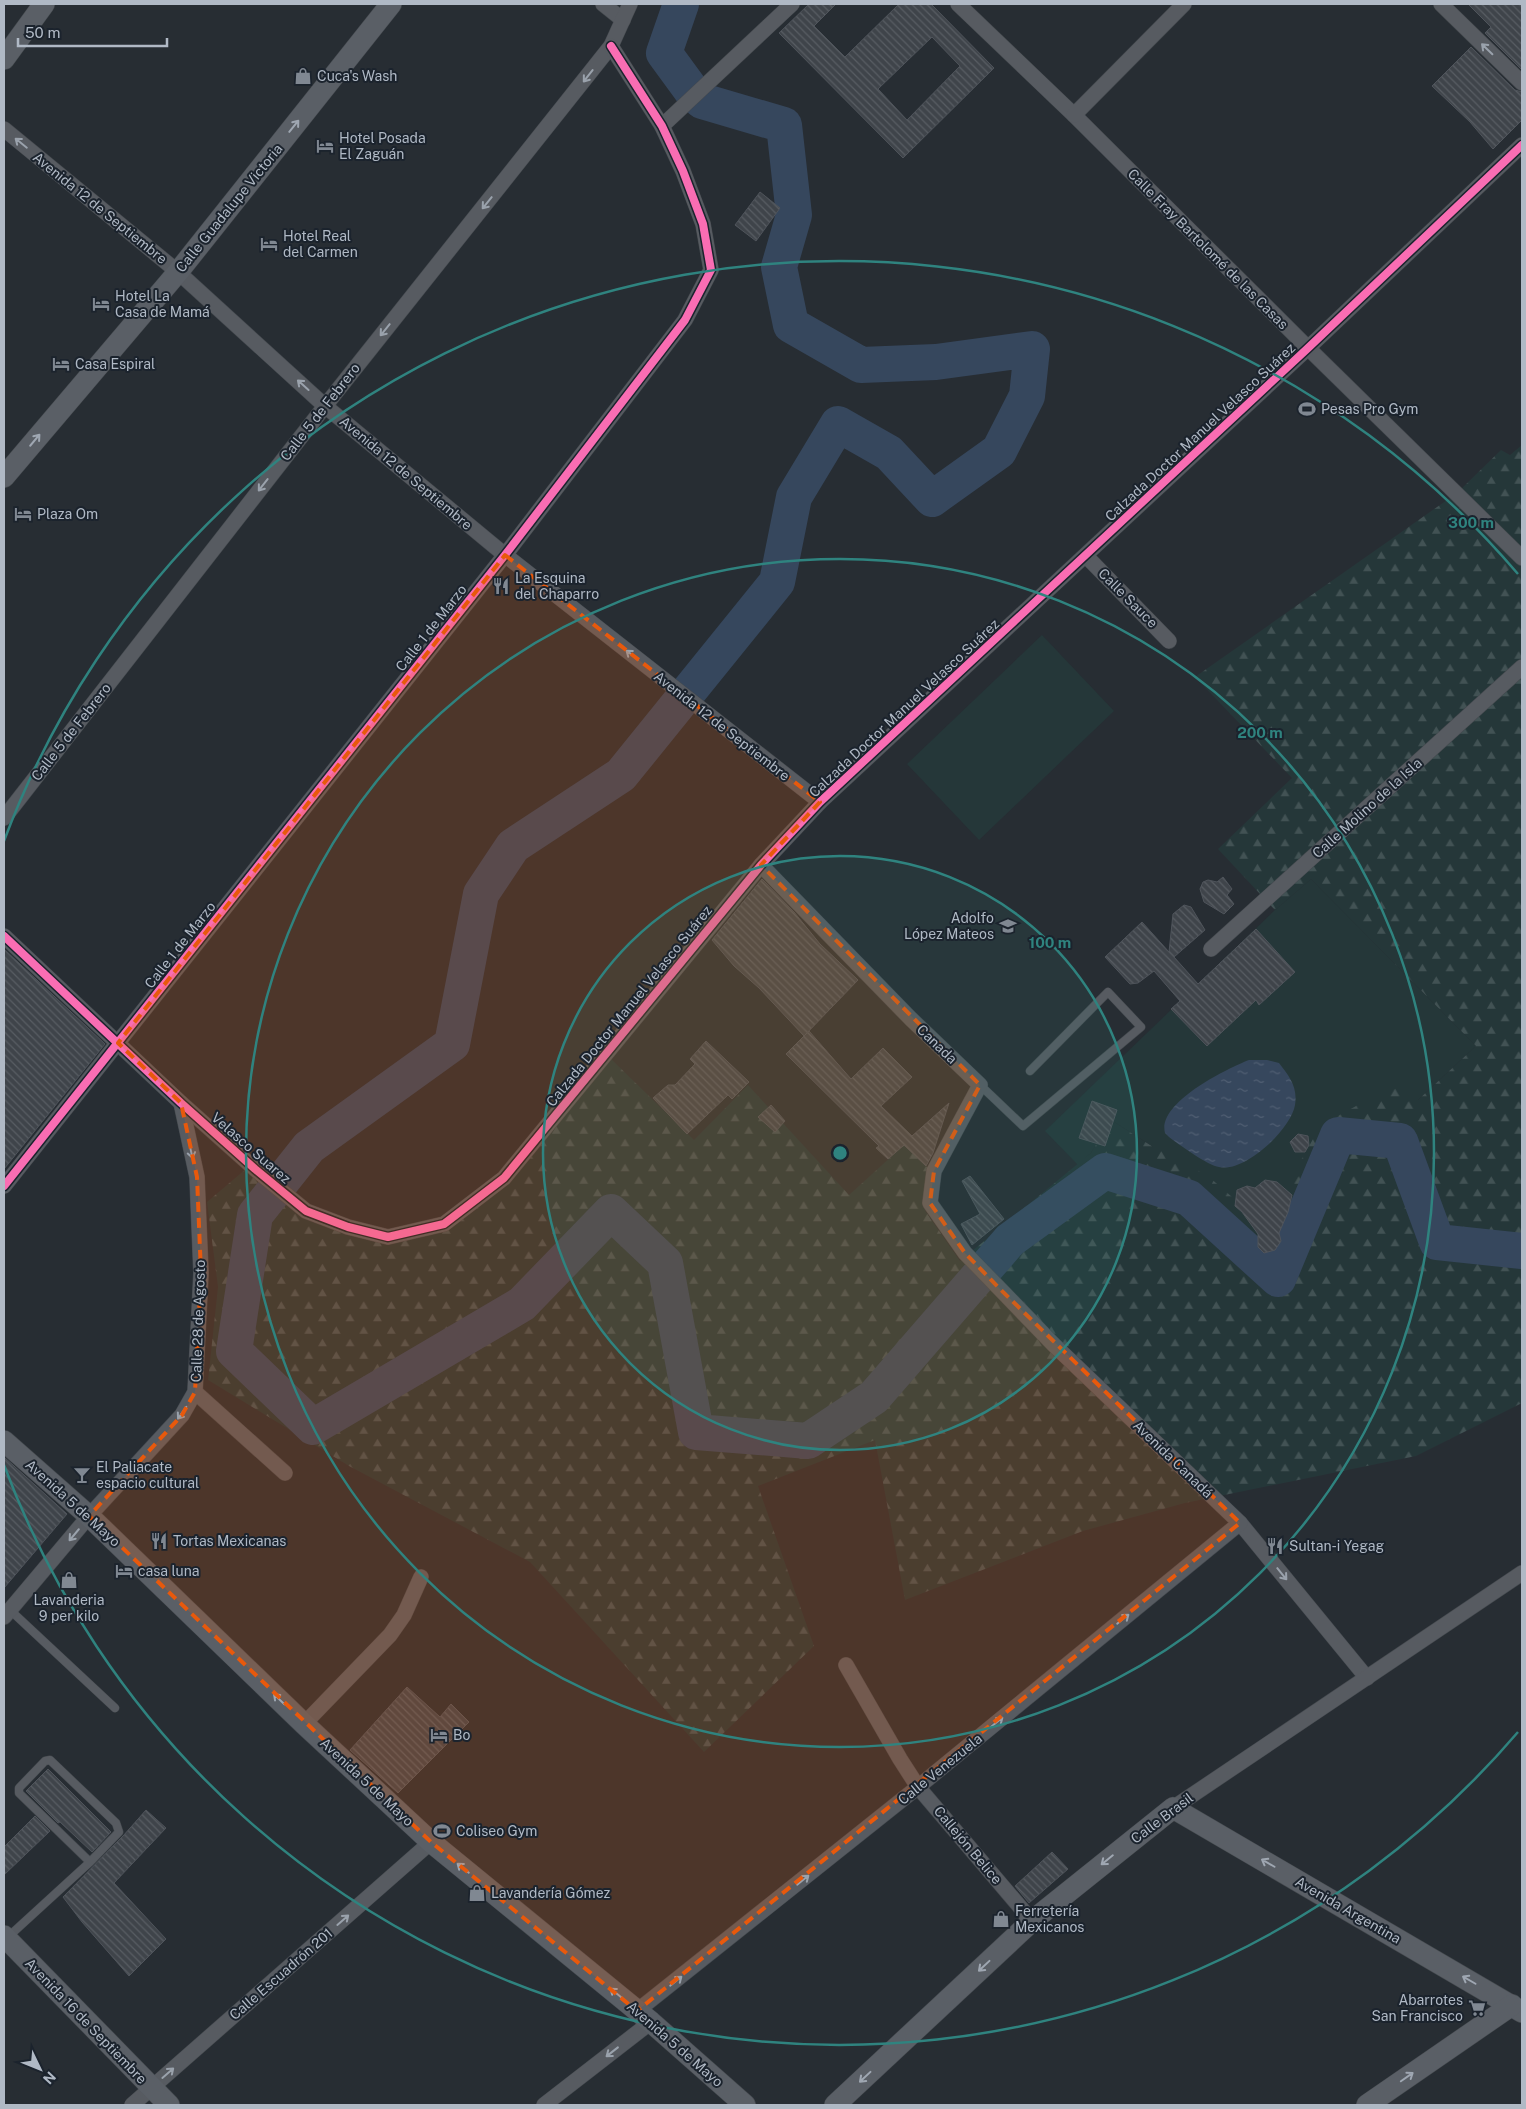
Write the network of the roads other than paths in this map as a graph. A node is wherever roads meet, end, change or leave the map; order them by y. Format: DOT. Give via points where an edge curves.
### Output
graph roads {
  1 [pos="44,4"];
  2 [pos="391,4"];
  3 [pos="603,4"];
  4 [pos="630,4"];
  5 [pos="792,4"];
  6 [pos="958,4"];
  7 [pos="1184,4"];
  8 [pos="1441,4"];
  9 [pos="623,20"];
  10 [pos="611,46"];
  11 [pos="4,59"];
  12 [pos="1522,83"];
  13 [pos="1074,115"];
  14 [pos="662,126"];
  15 [pos="4,129"];
  16 [pos="1522,145"];
  17 [pos="178,272"];
  18 [pos="1308,348"];
  19 [pos="325,406"];
  20 [pos="4,477"];
  21 [pos="505,555"];
  22 [pos="1086,556"];
  23 [pos="1522,558"];
  24 [pos="1169,641"];
  25 [pos="1522,667"];
  26 [pos="820,802"];
  27 [pos="4,818"];
  28 [pos="761,865"];
  29 [pos="4,936"];
  30 [pos="1211,949"];
  31 [pos="118,1044"];
  32 [pos="1030,1071"];
  33 [pos="980,1085"];
  34 [pos="181,1103"];
  35 [pos="4,1186"];
  36 [pos="306,1211"];
  37 [pos="195,1392"];
  38 [pos="4,1441"];
  39 [pos="286,1473"];
  40 [pos="89,1516"];
  41 [pos="1240,1523"];
  42 [pos="1522,1573"];
  43 [pos="421,1577"];
  44 [pos="7,1613"];
  45 [pos="846,1664"];
  46 [pos="1367,1678"];
  47 [pos="115,1708"];
  48 [pos="304,1724"];
  49 [pos="918,1787"];
  50 [pos="1173,1808"];
  51 [pos="431,1842"];
  52 [pos="90,1862"];
  53 [pos="1032,1921"];
  54 [pos="5,1937"];
  55 [pos="1519,2004"];
  56 [pos="644,2016"];
  57 [pos="152,2088"];
  58 [pos="132,2105"];
  59 [pos="169,2105"];
  60 [pos="544,2105"];
  61 [pos="745,2105"];
  62 [pos="835,2105"];
  63 [pos="1367,2105"];
  1 -- 11 [label="main road"];
  17 -- 2 [label="main road, Calle Guadalupe Victoria, one-way"];
  3 -- 9 [label="street"];
  4 -- 9 [label="street, Calle 5 de Febrero"];
  5 -- 14 [label="street"];
  6 -- 13 [label="street, Calle Fray Bartolomé de las Casas"];
  7 -- 13 [label="street"];
  12 -- 8 [label="street, one-way"];
  9 -- 10 [label="street, Calle 5 de Febrero"];
  10 -- 14 [label="street, Calle 1 de Marzo"];
  10 -- 19 [label="street, Calle 5 de Febrero, one-way"];
  13 -- 18 [label="street, Calle Fray Bartolomé de las Casas"];
  14 -- 21 [label="street, Calle 1 de Marzo" via="703,224 711,270 684,320"];
  17 -- 15 [label="street, Avenida 12 de Septiembre, one-way"];
  16 -- 18 [label="street, Calzada Doctor Manuel Velasco Suárez"];
  19 -- 17 [label="street, Avenida 12 de Septiembre, one-way"];
  20 -- 17 [label="main road, Calle Guadalupe Victoria, one-way"];
  18 -- 22 [label="street, Calzada Doctor Manuel Velasco Suárez"];
  18 -- 23 [label="street, Calle Fray Bartolomé de las Casas"];
  19 -- 21 [label="street, Avenida 12 de Septiembre"];
  19 -- 27 [label="street, Calle 5 de Febrero, one-way"];
  26 -- 21 [label="street, Avenida 12 de Septiembre, one-way"];
  21 -- 31 [label="street, Calle 1 de Marzo"];
  22 -- 24 [label="street, Calle Sauce"];
  22 -- 26 [label="street, Calzada Doctor Manuel Velasco Suárez"];
  25 -- 30 [label="street, Calle Molino de la Isla"];
  26 -- 28 [label="street, Calzada Doctor Manuel Velasco Suárez"];
  28 -- 33 [label="street, Canada"];
  28 -- 36 [label="street, Calzada Doctor Manuel Velasco Suárez" via="504,1178 444,1224 388,1237 348,1227"];
  29 -- 31 [label="street"];
  31 -- 34 [label="street"];
  31 -- 35 [label="street, Calle 1 de Marzo"];
  32 -- 33 [label="lane" via="1108,992 1141,1027 1023,1126"];
  33 -- 41 [label="street, Avenida Canadá" via="934,1171 930,1204 965,1253 1053,1344"];
  34 -- 36 [label="street, Velasco Suarez"];
  34 -- 37 [label="street, Calle 28 de Agosto, one-way" via="197,1177 201,1273"];
  37 -- 39 [label="street"];
  37 -- 40 [label="street, Calle 28 de Agosto, one-way" via="182,1415"];
  38 -- 40 [label="main road, Avenida 5 de Mayo"];
  40 -- 44 [label="street, Calle 28 de Agosto, one-way"];
  48 -- 40 [label="main road, Avenida 5 de Mayo, one-way"];
  41 -- 46 [label="street, Avenida Canadá, one-way"];
  49 -- 41 [label="street, Calle Venezuela, one-way"];
  42 -- 46 [label="street, Calle Brasil"];
  43 -- 48 [label="street" via="404,1615 390,1635"];
  44 -- 47 [label="lane"];
  45 -- 49 [label="street, Callejón Belice"];
  46 -- 50 [label="street, Calle Brasil"];
  48 -- 51 [label="main road, Avenida 5 de Mayo"];
  49 -- 53 [label="street, Callejón Belice"];
  56 -- 49 [label="street, Calle Venezuela, one-way"];
  50 -- 53 [label="main road, Calle Brasil, one-way"];
  55 -- 50 [label="main road, Avenida Argentina, one-way"];
  56 -- 51 [label="main road, Avenida 5 de Mayo, one-way"];
  57 -- 51 [label="street, Calle Escuadrón 201, one-way"];
  52 -- 52 [label="lane" via="119,1832 116,1824 50,1760 45,1761 18,1793"];
  52 -- 54 [label="lane"];
  53 -- 62 [label="main road, Calle Brasil, one-way"];
  54 -- 57 [label="main road, Avenida 16 de Septiembre"];
  63 -- 55 [label="main road, one-way"];
  56 -- 60 [label="street, Calle Venezuela, one-way"];
  56 -- 61 [label="main road, Avenida 5 de Mayo"];
  57 -- 58 [label="street, Calle Escuadrón 201"];
  57 -- 59 [label="main road, Avenida 16 de Septiembre"];
}
